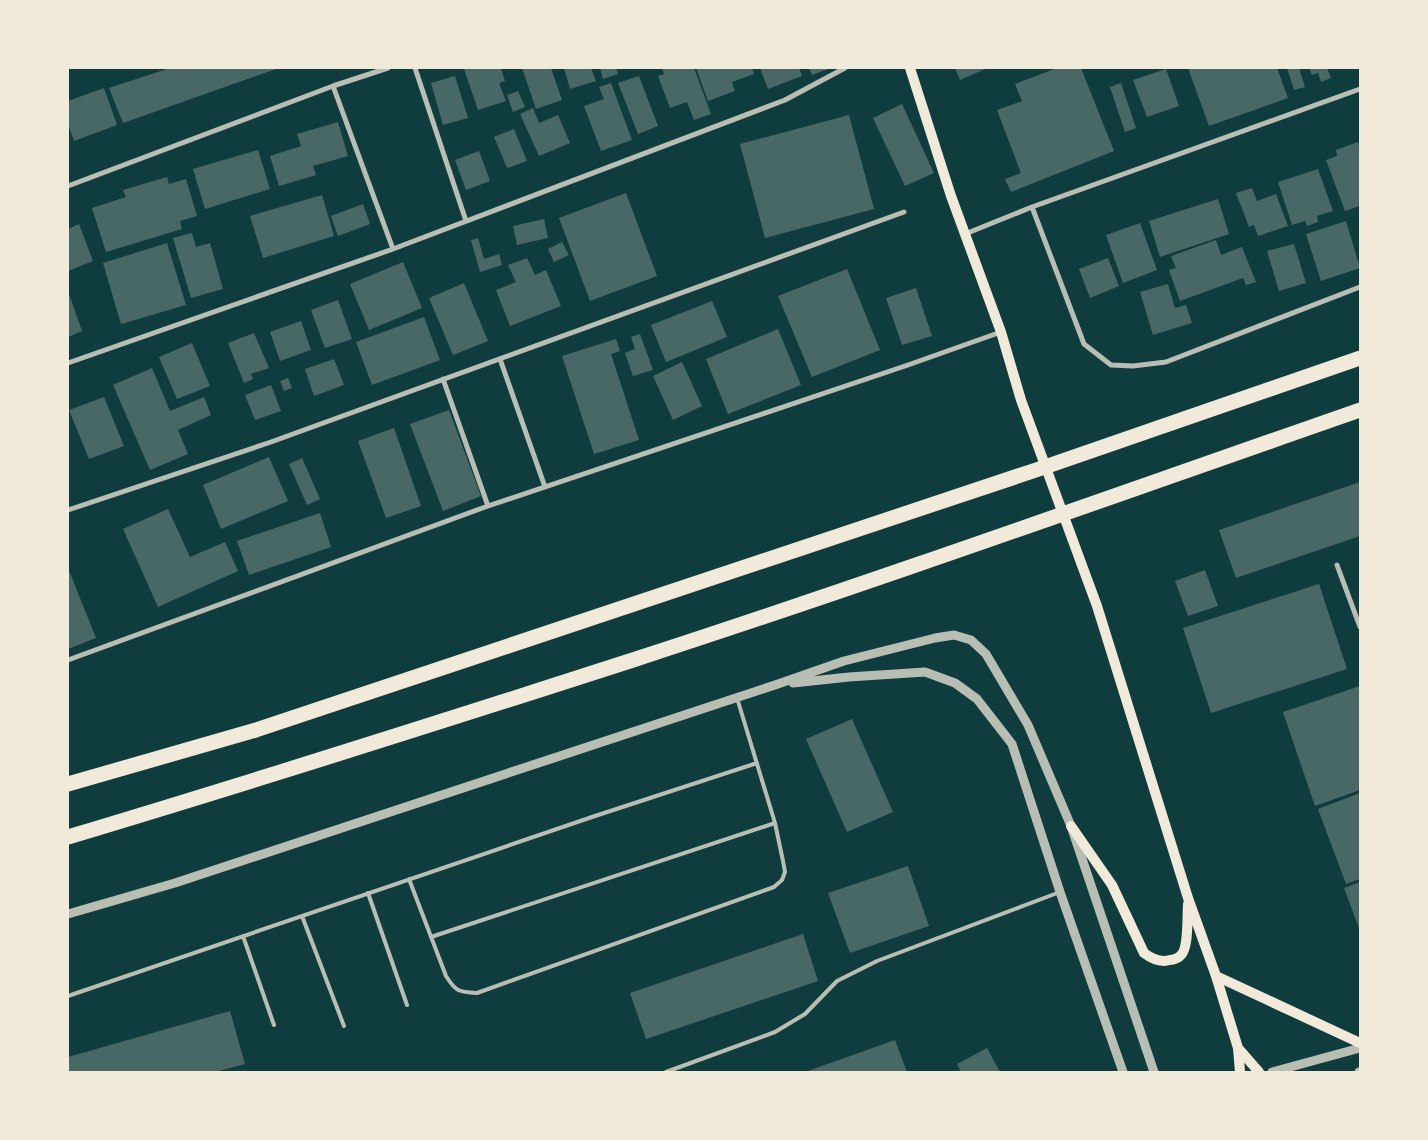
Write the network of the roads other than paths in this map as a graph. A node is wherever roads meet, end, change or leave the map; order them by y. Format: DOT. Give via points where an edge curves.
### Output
graph roads {
  1 [pos="388,68"];
  2 [pos="415,68"];
  3 [pos="845,68"];
  4 [pos="910,68"];
  5 [pos="376,70"];
  6 [pos="333,86"];
  7 [pos="1360,89"];
  8 [pos="68,186"];
  9 [pos="1032,207"];
  10 [pos="904,212"];
  11 [pos="466,221"];
  12 [pos="964,234"];
  13 [pos="393,249"];
  14 [pos="1360,287"];
  15 [pos="1001,332"];
  16 [pos="1360,358"];
  17 [pos="500,359"];
  18 [pos="68,363"];
  19 [pos="443,379"];
  20 [pos="1360,410"];
  21 [pos="545,487"];
  22 [pos="488,506"];
  23 [pos="68,510"];
  24 [pos="1337,565"];
  25 [pos="1360,627"];
  26 [pos="68,660"];
  27 [pos="778,684"];
  28 [pos="737,698"];
  29 [pos="757,763"];
  30 [pos="68,784"];
  31 [pos="775,823"];
  32 [pos="1071,826"];
  33 [pos="68,837"];
  34 [pos="409,879"];
  35 [pos="1060,892"];
  36 [pos="368,893"];
  37 [pos="1188,898"];
  38 [pos="68,914"];
  39 [pos="302,916"];
  40 [pos="243,936"];
  41 [pos="431,937"];
  42 [pos="1216,976"];
  43 [pos="68,996"];
  44 [pos="407,1005"];
  45 [pos="274,1025"];
  46 [pos="344,1026"];
  47 [pos="1360,1044"];
  48 [pos="1238,1048"];
  49 [pos="1360,1048"];
  50 [pos="666,1072"];
  51 [pos="1123,1072"];
  52 [pos="1154,1072"];
  53 [pos="1240,1072"];
  54 [pos="1259,1072"];
  55 [pos="1272,1072"];
  1 -- 5 [label="street"];
  2 -- 11 [label="street"];
  3 -- 11 [label="street" via="786,100"];
  4 -- 12 [label="main road"];
  5 -- 6 [label="street"];
  6 -- 8 [label="street"];
  6 -- 13 [label="street"];
  7 -- 9 [label="street"];
  9 -- 12 [label="street"];
  9 -- 14 [label="street" via="1084,344 1111,365 1166,362"];
  10 -- 17 [label="street"];
  11 -- 13 [label="street"];
  12 -- 15 [label="main road"];
  13 -- 18 [label="street"];
  15 -- 21 [label="street"];
  15 -- 37 [label="main road" via="1021,400 1097,606"];
  16 -- 30 [label="highway" via="1039,470 256,730"];
  17 -- 19 [label="street"];
  17 -- 21 [label="street"];
  19 -- 22 [label="street"];
  19 -- 23 [label="street" via="271,442"];
  20 -- 33 [label="highway" via="638,658"];
  21 -- 22 [label="street"];
  22 -- 26 [label="street"];
  24 -- 25 [label="street"];
  27 -- 28 [label="street"];
  27 -- 32 [label="street" via="844,661 935,638 954,635 971,640 986,654 1028,725"];
  27 -- 35 [label="street" via="924,672 955,682 977,699 1012,744"];
  28 -- 29 [label="lane"];
  28 -- 38 [label="street" via="175,883"];
  29 -- 31 [label="lane"];
  29 -- 34 [label="lane"];
  31 -- 41 [label="lane"];
  31 -- 41 [label="lane" via="785,872 774,887 477,993 453,987"];
  32 -- 37 [label="main road" via="1112,886 1144,953 1152,959 1163,962 1182,955"];
  32 -- 52 [label="street"];
  34 -- 36 [label="lane"];
  34 -- 41 [label="lane"];
  35 -- 50 [label="lane" via="876,961 837,981 805,1014 776,1032"];
  35 -- 51 [label="street"];
  36 -- 39 [label="lane"];
  36 -- 44 [label="lane"];
  37 -- 42 [label="main road"];
  39 -- 40 [label="lane"];
  39 -- 46 [label="lane"];
  40 -- 43 [label="lane"];
  40 -- 45 [label="lane"];
  42 -- 47 [label="main road"];
  42 -- 48 [label="main road"];
  48 -- 53 [label="main road"];
  48 -- 54 [label="main road"];
  49 -- 55 [label="street"];
}
